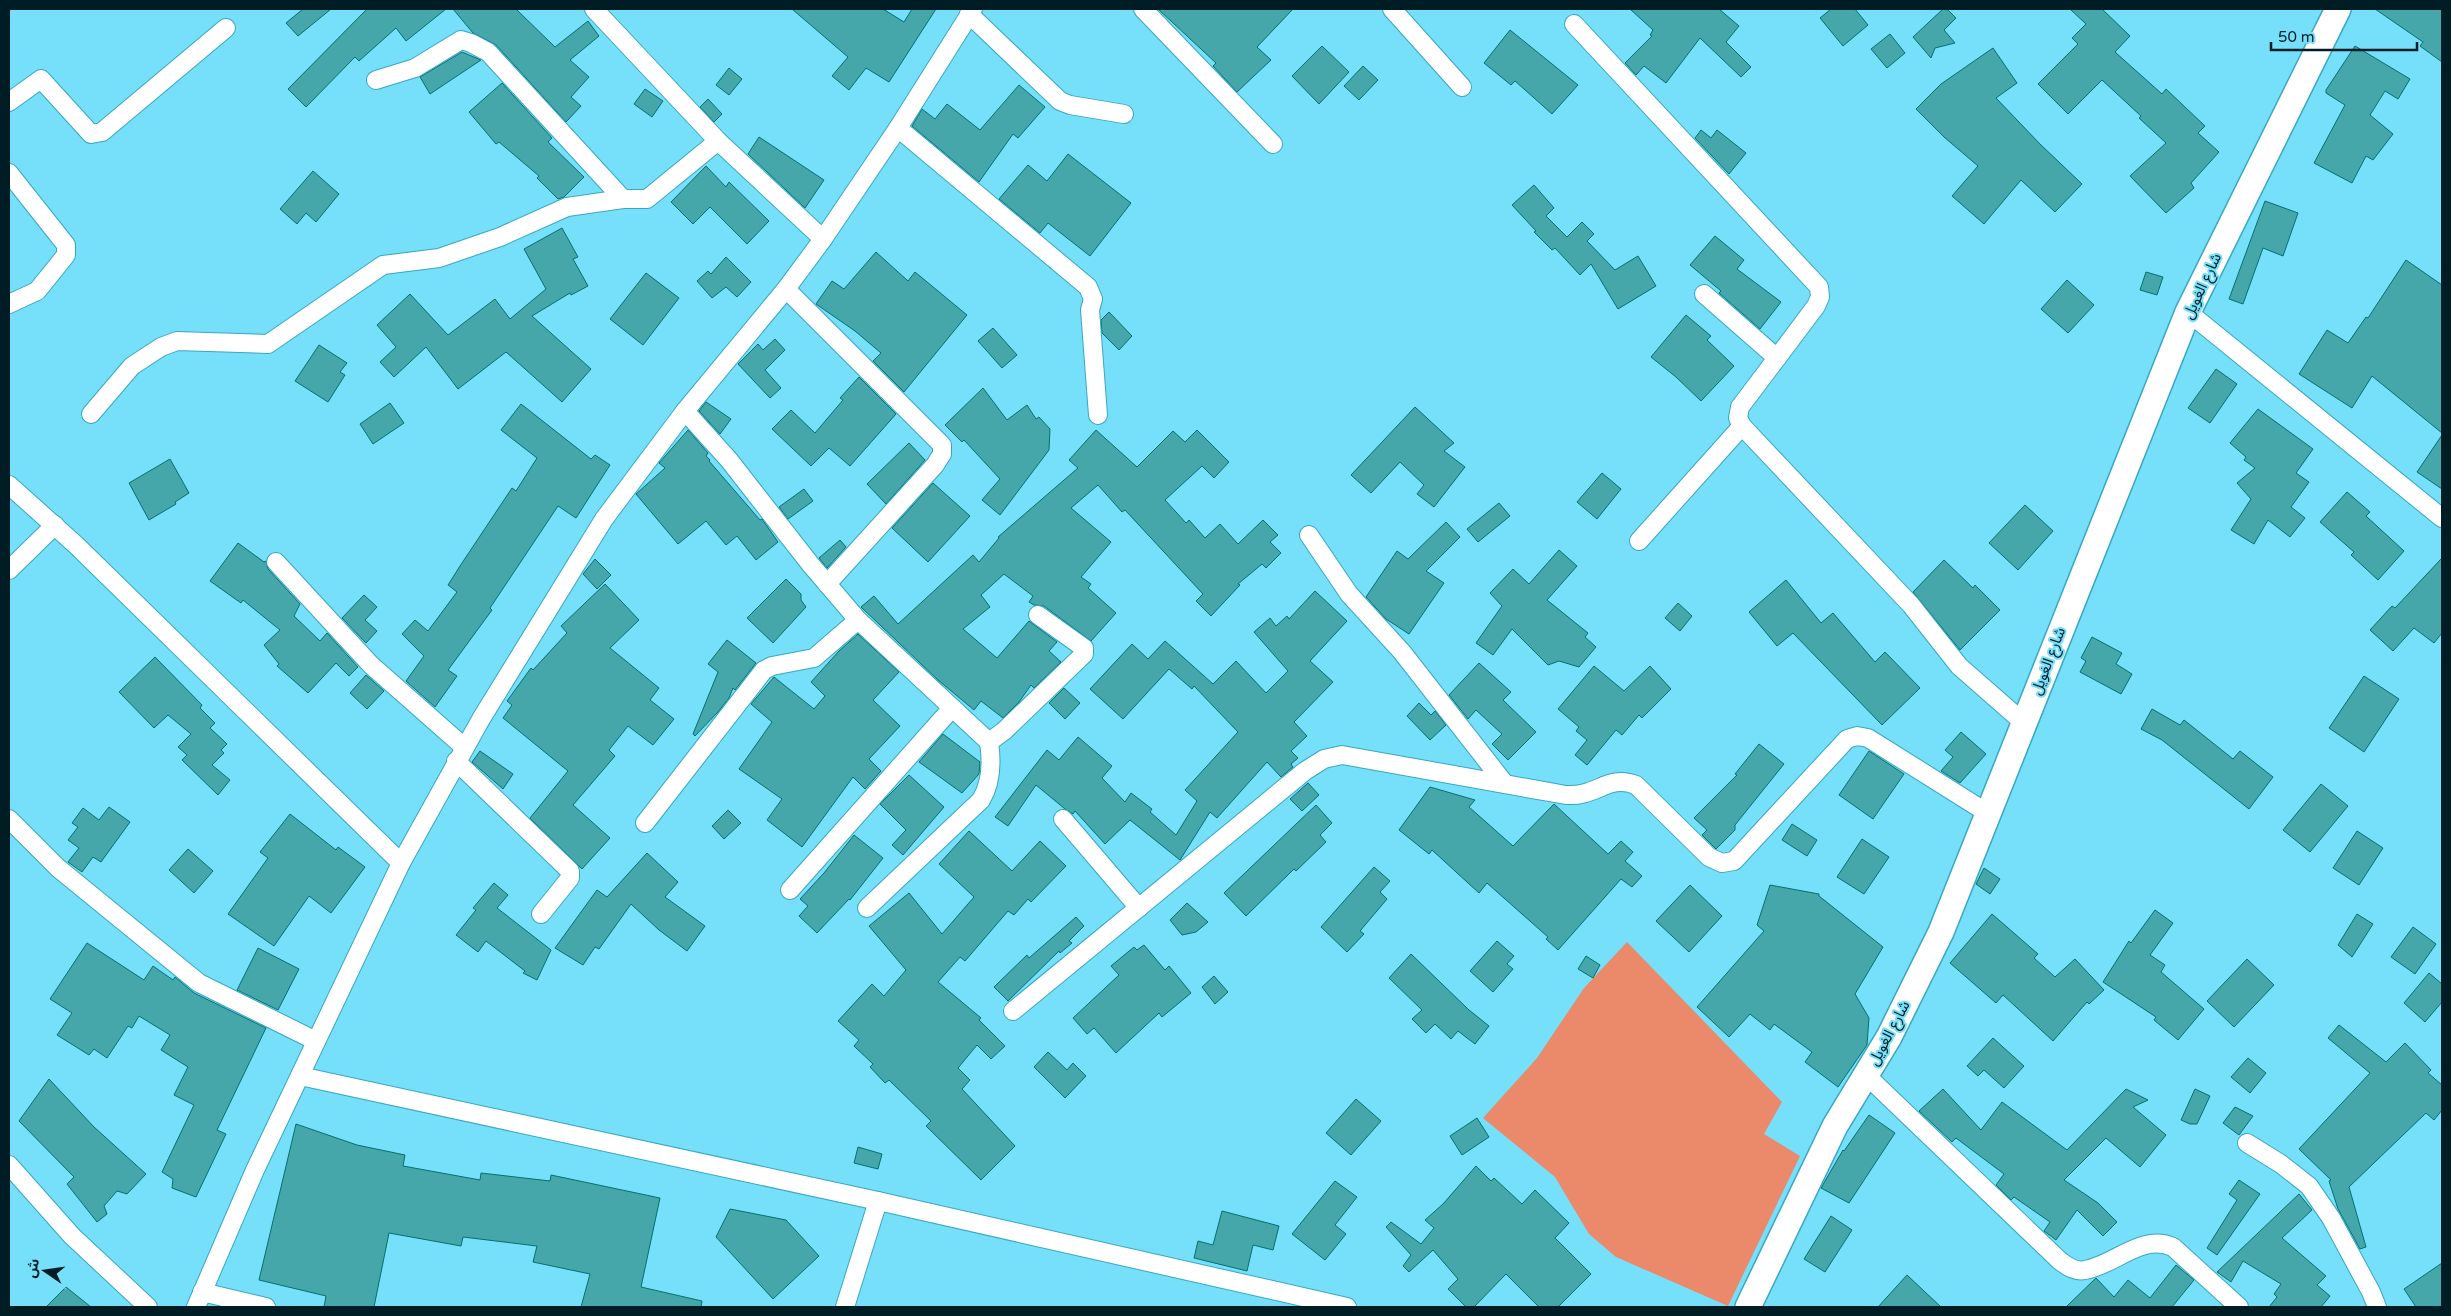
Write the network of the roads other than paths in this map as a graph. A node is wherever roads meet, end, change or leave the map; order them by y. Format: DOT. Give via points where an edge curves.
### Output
graph roads {
  1 [pos="594,9"];
  2 [pos="1143,9"];
  3 [pos="1392,9"];
  4 [pos="2338,9"];
  5 [pos="971,11"];
  6 [pos="1574,24"];
  7 [pos="226,28"];
  8 [pos="376,80"];
  9 [pos="1462,87"];
  10 [pos="9,102"];
  11 [pos="1124,114"];
  12 [pos="898,128"];
  13 [pos="718,142"];
  14 [pos="1273,144"];
  15 [pos="9,173"];
  16 [pos="623,199"];
  17 [pos="823,239"];
  18 [pos="786,289"];
  19 [pos="1704,294"];
  20 [pos="9,304"];
  21 [pos="2188,312"];
  22 [pos="1777,358"];
  23 [pos="685,411"];
  24 [pos="91,414"];
  25 [pos="1098,416"];
  26 [pos="1742,426"];
  27 [pos="9,485"];
  28 [pos="2442,518"];
  29 [pos="55,525"];
  30 [pos="1310,534"];
  31 [pos="1639,542"];
  32 [pos="276,562"];
  33 [pos="9,570"];
  34 [pos="828,584"];
  35 [pos="1038,615"];
  36 [pos="858,620"];
  37 [pos="952,708"];
  38 [pos="2024,723"];
  39 [pos="989,742"];
  40 [pos="460,754"];
  41 [pos="1505,784"];
  42 [pos="1989,814"];
  43 [pos="1063,818"];
  44 [pos="9,819"];
  45 [pos="645,823"];
  46 [pos="401,863"];
  47 [pos="790,890"];
  48 [pos="866,908"];
  49 [pos="1139,908"];
  50 [pos="541,914"];
  51 [pos="1013,1011"];
  52 [pos="316,1041"];
  53 [pos="1866,1075"];
  54 [pos="300,1076"];
  55 [pos="2247,1143"];
  56 [pos="9,1165"];
  57 [pos="878,1202"];
  58 [pos="199,1300"];
  59 [pos="148,1307"];
  60 [pos="266,1307"];
  61 [pos="846,1307"];
  62 [pos="1347,1307"];
  63 [pos="1748,1307"];
  64 [pos="2239,1307"];
  65 [pos="2377,1307"];
  1 -- 13 [label="street"];
  2 -- 14 [label="street"];
  3 -- 9 [label="street"];
  4 -- 21 [label="street, شارع الغويل"];
  5 -- 11 [label="street" via="1060,101"];
  5 -- 12 [label="street"];
  6 -- 22 [label="street" via="1819,287 1820,297 1816,306"];
  7 -- 10 [label="street" via="102,132 91,134 41,79"];
  8 -- 16 [label="street" via="415,68 461,40 471,42 488,52"];
  12 -- 17 [label="street"];
  12 -- 25 [label="street" via="1088,287 1093,299 1090,310"];
  13 -- 16 [label="street" via="647,199"];
  13 -- 17 [label="street"];
  15 -- 20 [label="street" via="66,246 66,255 36,292"];
  16 -- 24 [label="street" via="557,210 500,236 439,258 383,265 268,344 177,342 161,347 132,366"];
  17 -- 18 [label="street"];
  18 -- 23 [label="street"];
  18 -- 34 [label="street" via="942,445 942,454 935,465"];
  19 -- 22 [label="street"];
  21 -- 28 [label="street"];
  21 -- 38 [label="street, شارع الغويل"];
  22 -- 26 [label="street" via="1740,407 1738,418"];
  23 -- 34 [label="street" via="729,460"];
  23 -- 40 [label="street" via="604,519"];
  26 -- 31 [label="street"];
  26 -- 38 [label="street" via="1911,605 1959,666"];
  27 -- 29 [label="street"];
  29 -- 33 [label="street"];
  29 -- 46 [label="street"];
  30 -- 41 [label="street" via="1349,594 1402,652"];
  32 -- 40 [label="street" via="371,665"];
  34 -- 36 [label="street"];
  35 -- 39 [label="street" via="1084,648 1084,654"];
  36 -- 37 [label="street"];
  36 -- 45 [label="street" via="814,658 764,670"];
  37 -- 39 [label="street"];
  37 -- 47 [label="street"];
  38 -- 42 [label="street, شارع الغويل"];
  39 -- 48 [label="street" via="992,765 981,800"];
  40 -- 46 [label="street"];
  40 -- 50 [label="street" via="570,871 570,878"];
  41 -- 42 [label="street" via="1580,796 1611,782 1624,780 1636,785 1709,858 1722,863 1734,861 1847,739 1858,736 1868,738"];
  41 -- 49 [label="street" via="1342,755 1324,759 1305,771"];
  42 -- 53 [label="street, شارع الغويل" via="1941,932 1889,1037"];
  43 -- 49 [label="street"];
  44 -- 52 [label="street" via="58,868 199,983"];
  46 -- 52 [label="street"];
  49 -- 51 [label="street"];
  52 -- 54 [label="street"];
  53 -- 63 [label="street, شارع الغويل" via="1835,1126"];
  53 -- 64 [label="street" via="2071,1268 2084,1270 2148,1244 2161,1242 2173,1247"];
  54 -- 57 [label="street"];
  54 -- 58 [label="street"];
  55 -- 65 [label="street" via="2309,1186 2330,1218"];
  56 -- 59 [label="street" via="72,1236"];
  57 -- 61 [label="street"];
  57 -- 62 [label="street"];
  58 -- 60 [label="street"];
}
